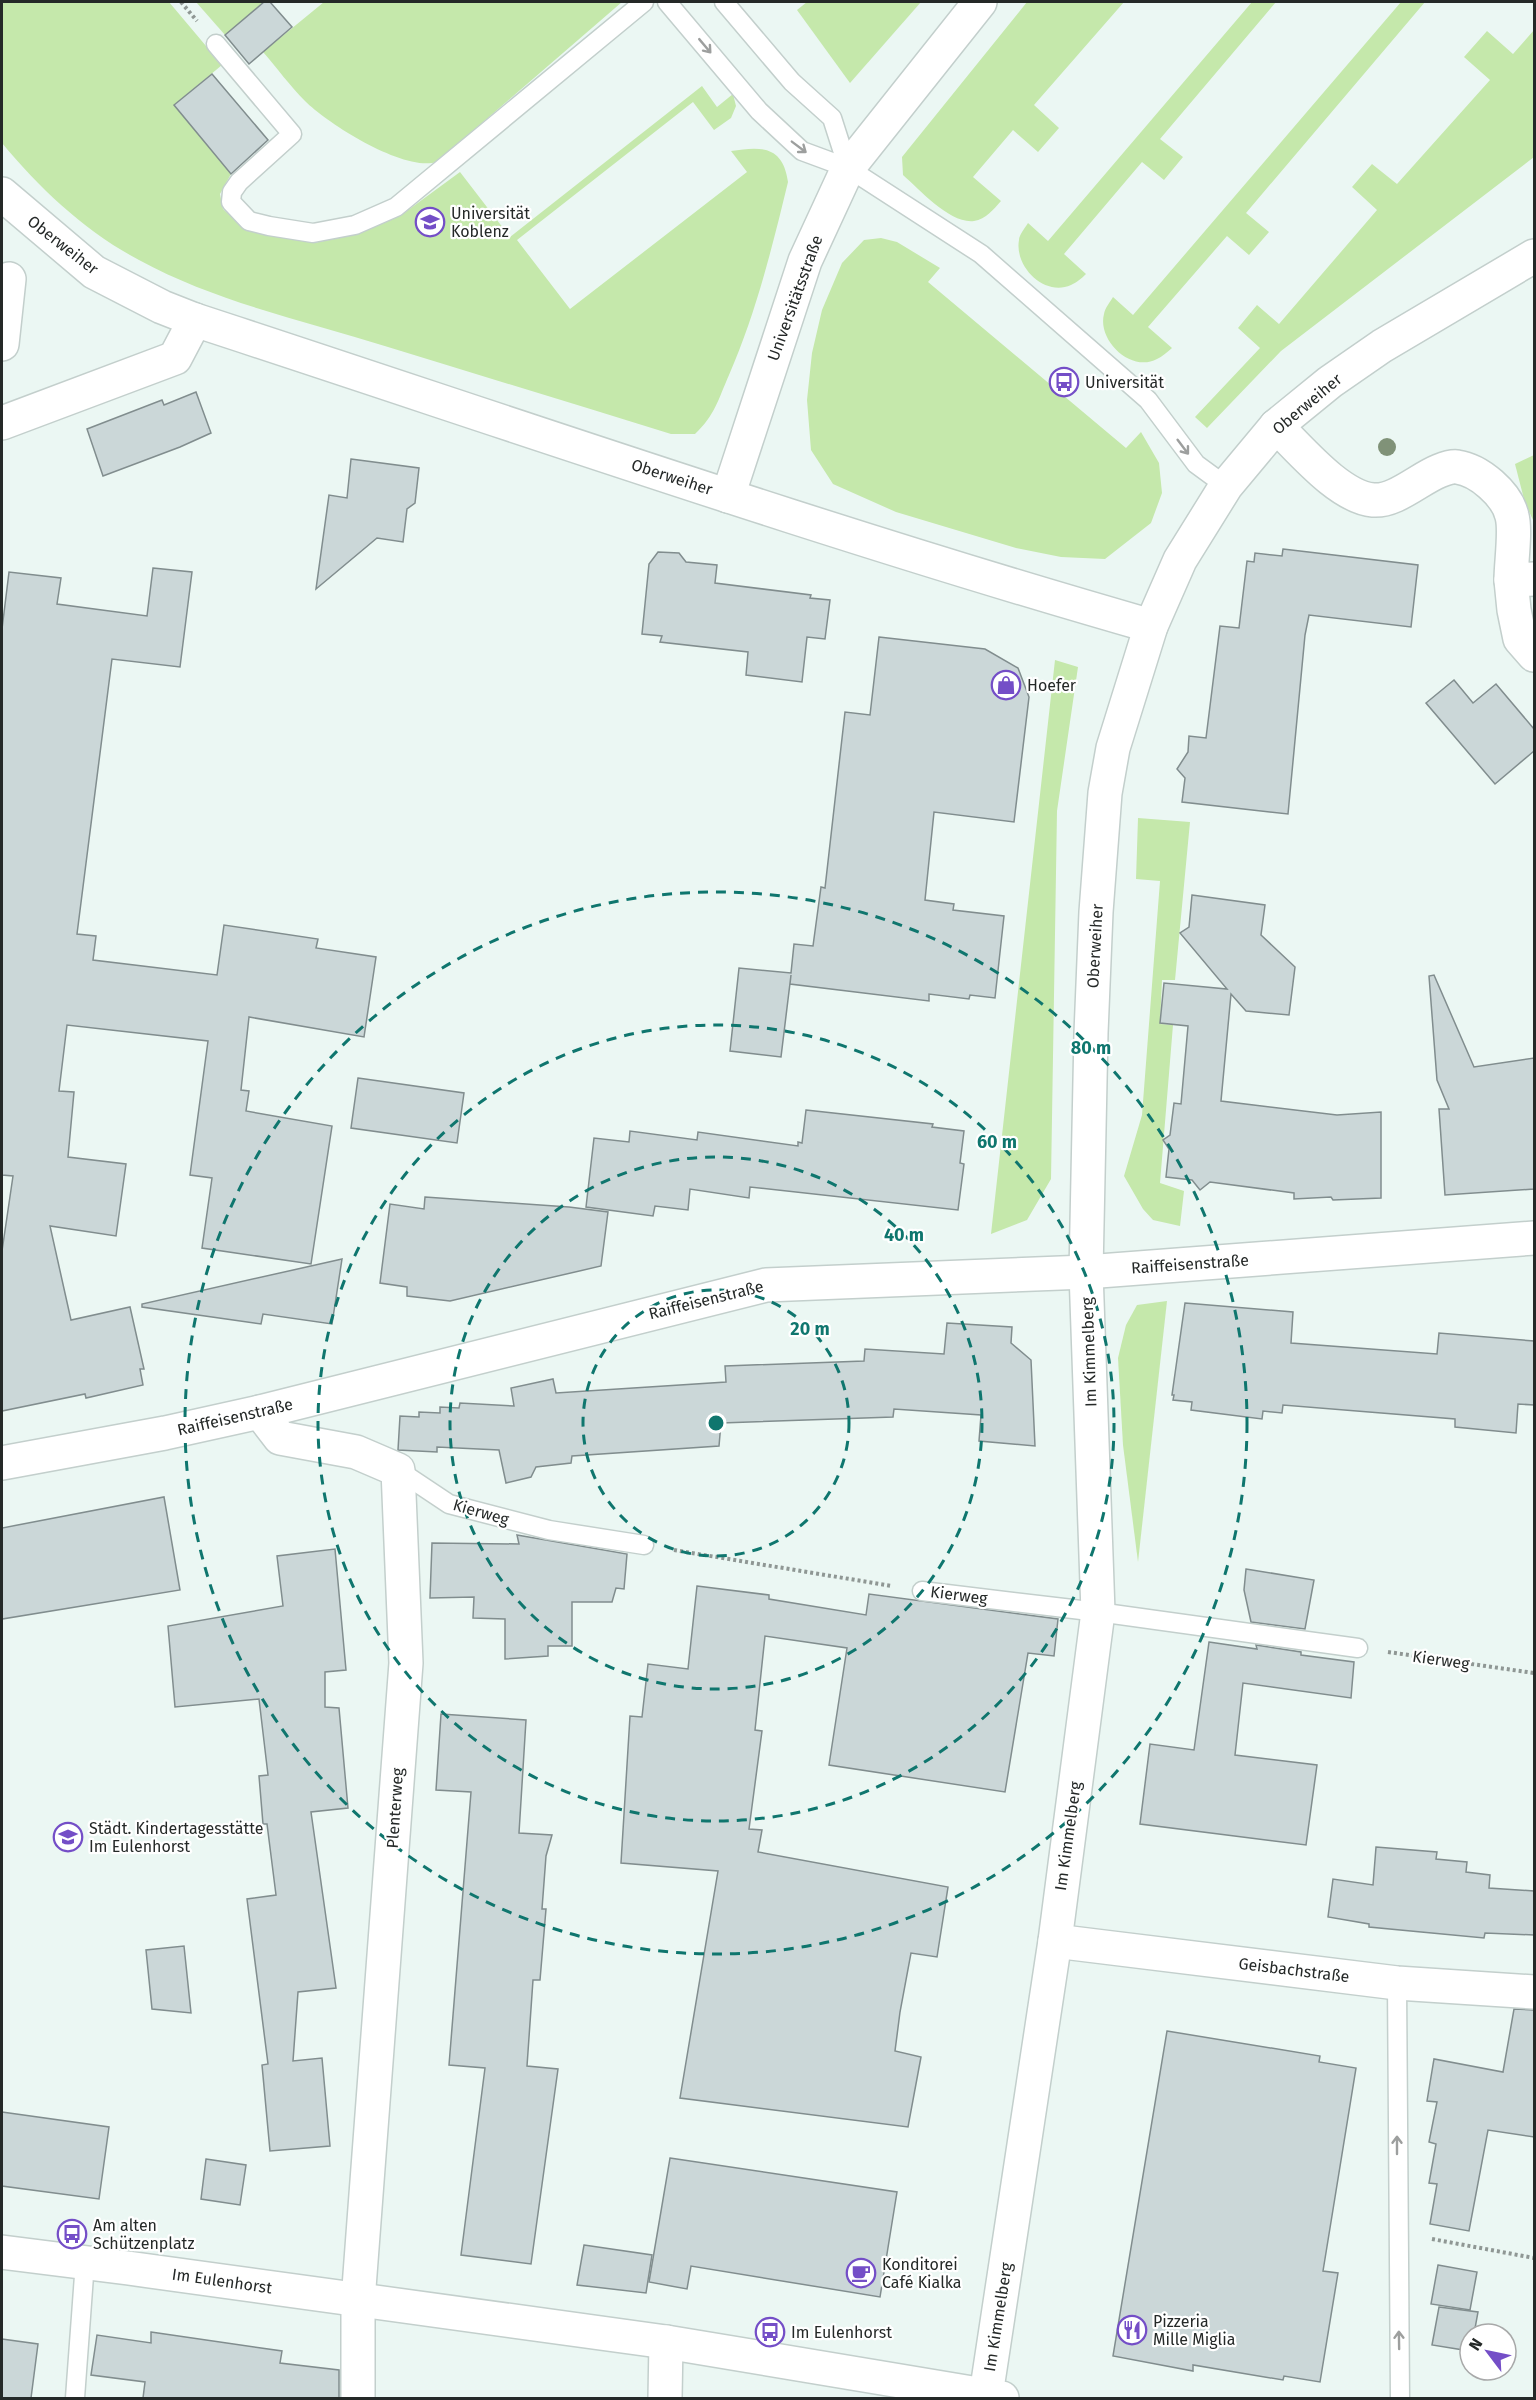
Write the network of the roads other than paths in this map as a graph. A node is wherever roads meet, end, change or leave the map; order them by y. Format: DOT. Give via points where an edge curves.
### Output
graph roads {
  1 [pos="644,2"];
  2 [pos="667,2"];
  3 [pos="724,2"];
  4 [pos="980,2"];
  5 [pos="216,44"];
  6 [pos="848,168"];
  7 [pos="2,194"];
  8 [pos="1534,246"];
  9 [pos="1534,256"];
  10 [pos="1505,271"];
  11 [pos="9,279"];
  12 [pos="195,320"];
  13 [pos="2,344"];
  14 [pos="2,423"];
  15 [pos="1276,426"];
  16 [pos="1226,486"];
  17 [pos="728,496"];
  18 [pos="1523,579"];
  19 [pos="1151,627"];
  20 [pos="1534,655"];
  21 [pos="1534,1238"];
  22 [pos="1086,1272"];
  23 [pos="260,1412"];
  24 [pos="2,1464"];
  25 [pos="398,1470"];
  26 [pos="644,1545"];
  27 [pos="922,1590"];
  28 [pos="1098,1612"];
  29 [pos="1358,1648"];
  30 [pos="1054,1941"];
  31 [pos="1397,1983"];
  32 [pos="1534,1992"];
  33 [pos="2,2252"];
  34 [pos="85,2262"];
  35 [pos="358,2301"];
  36 [pos="666,2342"];
  37 [pos="994,2397"];
  38 [pos="75,2398"];
  39 [pos="358,2398"];
  40 [pos="665,2398"];
  41 [pos="1400,2398"];
  1 -- 5 [label="lane" via="396,207 355,225 313,233 249,220 231,202 239,182 291,135"];
  2 -- 6 [label="lane, one-way" via="759,111 802,151"];
  3 -- 6 [label="lane" via="792,82 832,118"];
  4 -- 6 [label="street, Universitätsstraße"];
  6 -- 16 [label="lane, one-way" via="981,254 1148,400 1196,464"];
  6 -- 17 [label="street, Universitätsstraße" via="805,261"];
  7 -- 12 [label="street, Oberweiher" via="94,272"];
  8 -- 10 [label="street, Oberweiher"];
  9 -- 10 [label="street, Oberweiher"];
  10 -- 15 [label="street, Oberweiher" via="1382,346"];
  11 -- 13 [label="street"];
  12 -- 14 [label="street" via="175,358"];
  12 -- 17 [label="street, Oberweiher"];
  15 -- 16 [label="street, Oberweiher"];
  15 -- 18 [label="street" via="1353,495 1374,500 1390,497 1455,466 1478,475 1505,501 1512,516"];
  16 -- 19 [label="street, Oberweiher" via="1180,560"];
  17 -- 19 [label="street, Oberweiher" via="989,580"];
  18 -- 20 [label="street" via="1514,610 1520,639"];
  19 -- 22 [label="street, Oberweiher" via="1113,748 1106,793 1096,912"];
  21 -- 22 [label="street, Raiffeisenstraße"];
  22 -- 23 [label="street, Raiffeisenstraße" via="766,1285"];
  22 -- 28 [label="street, Im Kimmelberg"];
  23 -- 24 [label="street, Raiffeisenstraße"];
  23 -- 25 [label="street" via="280,1438 356,1452"];
  25 -- 26 [label="lane, Kierweg" via="449,1504 549,1530"];
  25 -- 35 [label="street, Plenterweg" via="406,1663"];
  27 -- 28 [label="lane, Kierweg"];
  28 -- 29 [label="lane, Kierweg"];
  28 -- 30 [label="street, Im Kimmelberg"];
  30 -- 31 [label="street, Geisbachstraße"];
  30 -- 37 [label="street, Im Kimmelberg"];
  31 -- 32 [label="street, Geisbachstraße"];
  41 -- 31 [label="lane, one-way"];
  33 -- 34 [label="street, Im Eulenhorst"];
  34 -- 35 [label="street, Im Eulenhorst"];
  34 -- 38 [label="lane"];
  35 -- 36 [label="street, Im Eulenhorst"];
  35 -- 39 [label="street"];
  36 -- 37 [label="street, Im Eulenhorst"];
  36 -- 40 [label="street"];
}
